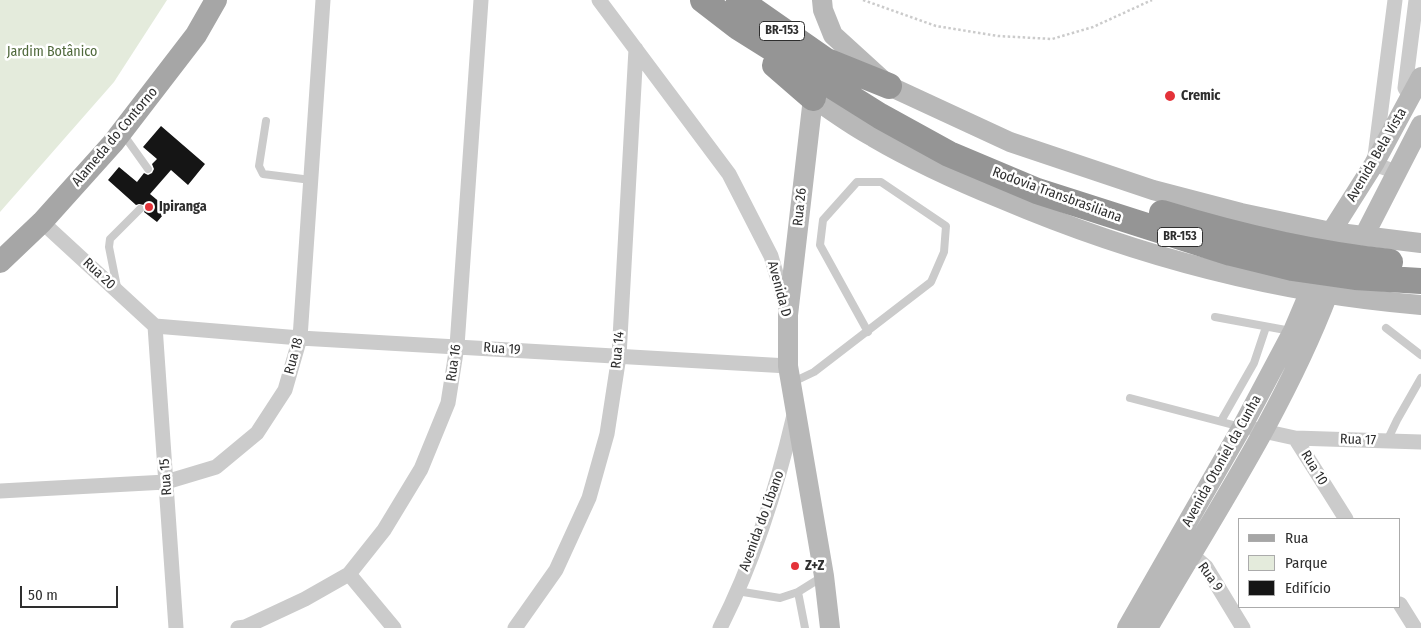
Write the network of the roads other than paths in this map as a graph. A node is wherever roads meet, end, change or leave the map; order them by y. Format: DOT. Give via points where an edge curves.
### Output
graph roads {
  1 [pos="216,0"];
  2 [pos="323,0"];
  3 [pos="481,0"];
  4 [pos="599,0"];
  5 [pos="703,0"];
  6 [pos="739,0"];
  7 [pos="822,0"];
  8 [pos="1395,0"];
  9 [pos="1416,0"];
  10 [pos="738,27"];
  11 [pos="636,49"];
  12 [pos="825,61"];
  13 [pos="1421,77"];
  14 [pos="889,86"];
  15 [pos="1417,96"];
  16 [pos="813,98"];
  17 [pos="266,121"];
  18 [pos="1421,125"];
  19 [pos="122,132"];
  20 [pos="1374,164"];
  21 [pos="148,169"];
  22 [pos="1396,172"];
  23 [pos="311,180"];
  24 [pos="140,209"];
  25 [pos="42,222"];
  26 [pos="1331,232"];
  27 [pos="1364,236"];
  28 [pos="1421,243"];
  29 [pos="0,262"];
  30 [pos="1421,265"];
  31 [pos="1421,281"];
  32 [pos="118,292"];
  33 [pos="1319,293"];
  34 [pos="1421,305"];
  35 [pos="788,315"];
  36 [pos="1215,317"];
  37 [pos="155,326"];
  38 [pos="1266,327"];
  39 [pos="1386,328"];
  40 [pos="1293,331"];
  41 [pos="868,332"];
  42 [pos="300,338"];
  43 [pos="457,346"];
  44 [pos="1421,355"];
  45 [pos="619,356"];
  46 [pos="790,375"];
  47 [pos="1421,378"];
  48 [pos="1130,398"];
  49 [pos="795,411"];
  50 [pos="1222,421"];
  51 [pos="1242,427"];
  52 [pos="1264,431"];
  53 [pos="1295,438"];
  54 [pos="1387,441"];
  55 [pos="1421,442"];
  56 [pos="166,482"];
  57 [pos="0,491"];
  58 [pos="1345,518"];
  59 [pos="1191,554"];
  60 [pos="349,574"];
  61 [pos="824,576"];
  62 [pos="737,591"];
  63 [pos="798,592"];
  64 [pos="1401,606"];
  65 [pos="176,628"];
  66 [pos="238,628"];
  67 [pos="394,628"];
  68 [pos="515,628"];
  69 [pos="720,628"];
  70 [pos="805,628"];
  71 [pos="830,628"];
  72 [pos="1127,628"];
  73 [pos="1148,628"];
  74 [pos="1243,628"];
  75 [pos="1415,628"];
  1 -- 19 [label="main road, Alameda do Contorno" via="196,35"];
  2 -- 23 [label="street, Rua 18"];
  3 -- 43 [label="street, Rua 16"];
  4 -- 11 [label="street, Avenida D"];
  5 -- 10 [label="highway, Rodovia Transbrasiliana / BR-153"];
  6 -- 12 [label="highway, Rodovia Transbrasiliana / BR-153"];
  7 -- 14 [label="main road" via="833,35"];
  8 -- 20 [label="street"];
  9 -- 15 [label="street" via="1405,88"];
  10 -- 16 [label="highway"];
  10 -- 31 [label="highway, Rodovia Transbrasiliana / BR-153" via="880,116 949,154 1037,191 1231,253 1292,268 1355,277"];
  11 -- 35 [label="street, Avenida D" via="729,174 771,256"];
  11 -- 45 [label="street, Rua 14"];
  12 -- 14 [label="highway"];
  12 -- 30 [label="highway, Rodovia Transbrasiliana / BR-153" via="886,100 954,137 1046,175 1234,233 1356,258"];
  13 -- 15 [label="main road, Avenida Bela Vista"];
  14 -- 26 [label="main road" via="1010,142 1135,184 1241,213"];
  15 -- 20 [label="main road, Avenida Bela Vista"];
  16 -- 33 [label="main road, Rodovia Transbrasiliana" via="872,137 952,178 1054,221 1226,274"];
  16 -- 35 [label="main road, Rua 26"];
  17 -- 23 [label="lane" via="259,166 263,174"];
  18 -- 22 [label="main road, Avenida Bela Vista"];
  19 -- 21 [label="lane"];
  19 -- 25 [label="main road, Alameda do Contorno"];
  20 -- 22 [label="street"];
  20 -- 26 [label="main road, Avenida Bela Vista"];
  22 -- 27 [label="main road, Avenida Bela Vista"];
  23 -- 42 [label="street, Rua 18"];
  24 -- 32 [label="lane" via="110,239"];
  25 -- 29 [label="main road, Alameda do Contorno"];
  25 -- 32 [label="street, Rua 20"];
  26 -- 27 [label="main road"];
  27 -- 28 [label="main road"];
  32 -- 37 [label="street, Rua 20"];
  33 -- 34 [label="main road, Rodovia Transbrasiliana"];
  33 -- 40 [label="main road, Avenida Otoniel da Cunha"];
  33 -- 52 [label="main road, Avenida Otoniel da Cunha" via="1314,332"];
  35 -- 46 [label="main road, Avenida D"];
  36 -- 38 [label="lane"];
  37 -- 42 [label="street, Rua 19"];
  37 -- 56 [label="street, Rua 15"];
  38 -- 40 [label="lane"];
  38 -- 50 [label="lane" via="1254,362"];
  39 -- 44 [label="lane"];
  40 -- 51 [label="main road, Avenida Otoniel da Cunha"];
  41 -- 41 [label="lane" via="931,282 944,252 946,226 881,182 857,182 823,220 820,245"];
  41 -- 46 [label="lane" via="814,372"];
  42 -- 43 [label="street, Rua 19"];
  42 -- 56 [label="street, Rua 18" via="285,390 257,433 216,467"];
  43 -- 45 [label="street, Rua 19"];
  43 -- 60 [label="street, Rua 16" via="448,403 422,469 384,530"];
  45 -- 46 [label="street, Rua 19"];
  45 -- 68 [label="street, Rua 14" via="607,434 589,498 556,570"];
  46 -- 49 [label="main road, Avenida D"];
  47 -- 54 [label="lane"];
  48 -- 50 [label="lane"];
  49 -- 61 [label="main road, Avenida D"];
  49 -- 62 [label="street, Avenida do Líbano" via="783,465"];
  50 -- 51 [label="lane"];
  51 -- 52 [label="street, Rua 10"];
  51 -- 72 [label="main road, Avenida Otoniel da Cunha"];
  52 -- 53 [label="street, Rua 10"];
  52 -- 59 [label="main road, Avenida Otoniel da Cunha"];
  53 -- 54 [label="street, Rua 17"];
  53 -- 58 [label="street, Rua 10"];
  54 -- 55 [label="street, Rua 17"];
  56 -- 57 [label="street, Rua 18"];
  56 -- 65 [label="street, Rua 15"];
  59 -- 73 [label="main road, Avenida Otoniel da Cunha"];
  59 -- 74 [label="street, Rua 9" via="1206,567"];
  60 -- 66 [label="street, Rua 16" via="305,599"];
  60 -- 67 [label="street"];
  61 -- 63 [label="lane"];
  61 -- 71 [label="main road, Avenida D"];
  62 -- 63 [label="lane" via="780,598"];
  62 -- 69 [label="street, Avenida do Líbano"];
  63 -- 70 [label="lane"];
  64 -- 75 [label="street"];
}
